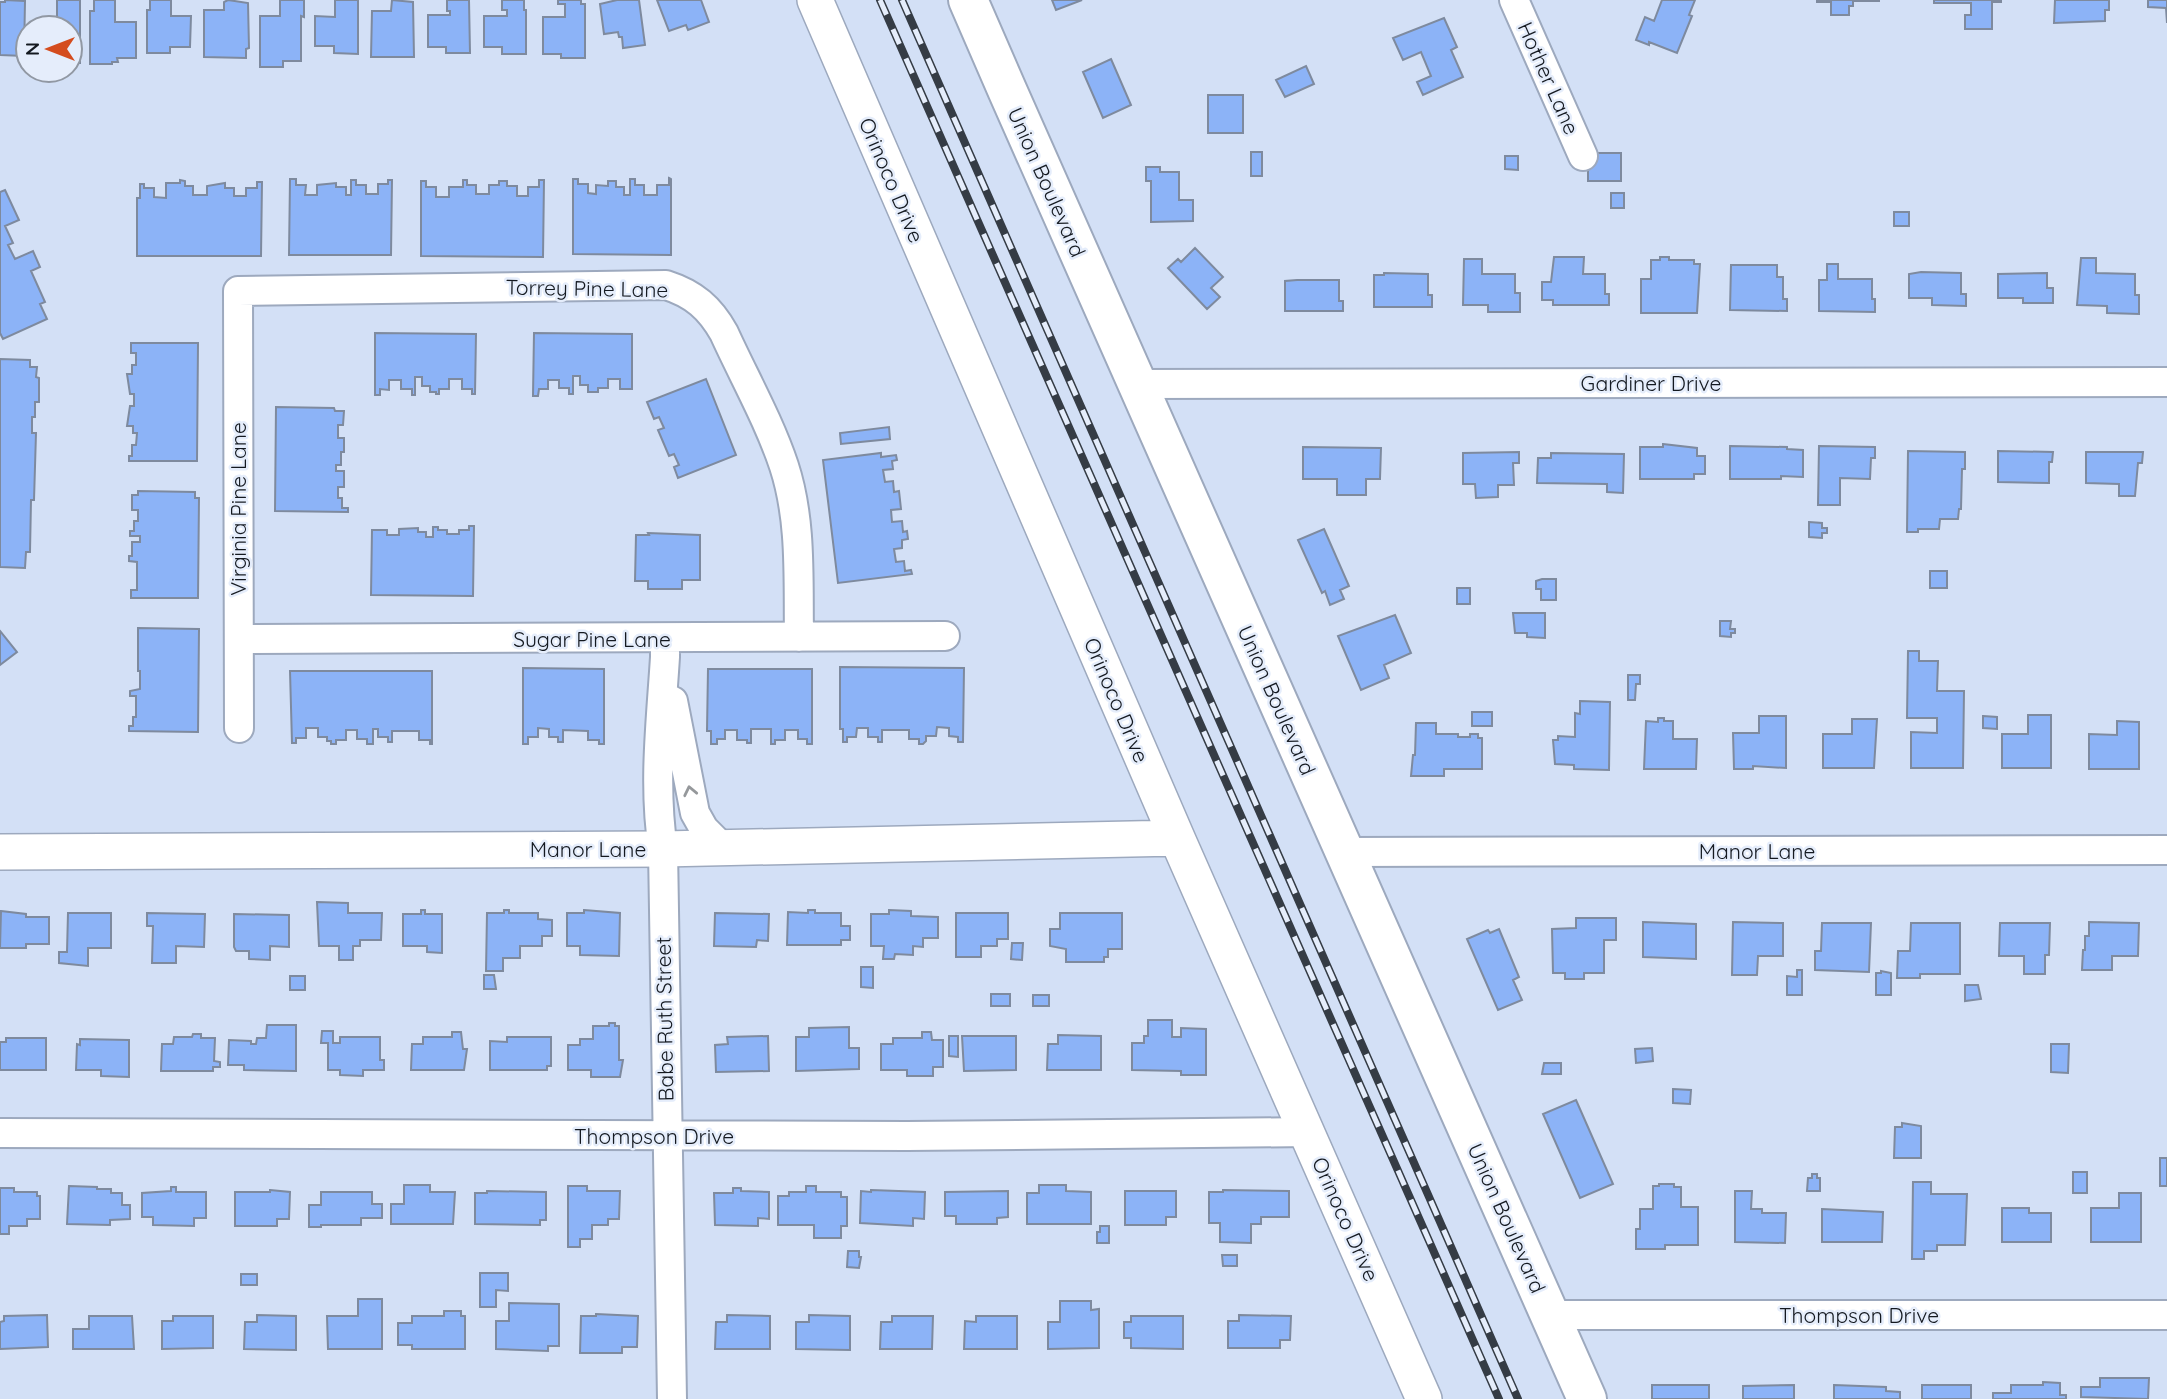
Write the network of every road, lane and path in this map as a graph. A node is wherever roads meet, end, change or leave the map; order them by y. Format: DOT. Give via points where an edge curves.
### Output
graph roads {
  1 [pos="815,0"];
  2 [pos="968,0"];
  3 [pos="1514,0"];
  4 [pos="1583,156"];
  5 [pos="238,290"];
  6 [pos="2167,382"];
  7 [pos="1135,384"];
  8 [pos="946,636"];
  9 [pos="799,637"];
  10 [pos="239,639"];
  11 [pos="665,648"];
  12 [pos="239,728"];
  13 [pos="1177,838"];
  14 [pos="723,848"];
  15 [pos="663,849"];
  16 [pos="2167,850"];
  17 [pos="0,852"];
  18 [pos="1346,852"];
  19 [pos="1308,1132"];
  20 [pos="0,1133"];
  21 [pos="666,1136"];
  22 [pos="1550,1315"];
  23 [pos="2167,1315"];
  24 [pos="672,1399"];
  25 [pos="1424,1399"];
  26 [pos="1587,1399"];
  1 -- 13 [label="street, Orinoco Drive"];
  2 -- 7 [label="main road, Union Boulevard"];
  3 -- 4 [label="street, Hother Lane"];
  5 -- 9 [label="street, Torrey Pine Lane" via="666,285 684,290 708,309 724,333 784,466 798,547"];
  5 -- 10 [label="street, Virginia Pine Lane"];
  6 -- 7 [label="street, Gardiner Drive"];
  7 -- 18 [label="main road, Union Boulevard"];
  8 -- 9 [label="street, Sugar Pine Lane"];
  9 -- 11 [label="street, Sugar Pine Lane"];
  10 -- 11 [label="street, Sugar Pine Lane"];
  10 -- 12 [label="street, Virginia Pine Lane"];
  14 -- 11 [label="street, one-way" via="695,813"];
  11 -- 15 [label="street, Babe Ruth Street" via="658,768"];
  13 -- 14 [label="street, Manor Lane"];
  13 -- 19 [label="street, Orinoco Drive"];
  14 -- 15 [label="street, Manor Lane"];
  15 -- 17 [label="street, Manor Lane"];
  15 -- 21 [label="street, Babe Ruth Street"];
  16 -- 18 [label="street, Manor Lane"];
  18 -- 22 [label="main road, Union Boulevard"];
  19 -- 21 [label="street, Thompson Drive"];
  19 -- 25 [label="street, Orinoco Drive"];
  20 -- 21 [label="street, Thompson Drive"];
  21 -- 24 [label="street, Babe Ruth Street"];
  22 -- 23 [label="street, Thompson Drive"];
  22 -- 26 [label="main road, Union Boulevard"];
}
